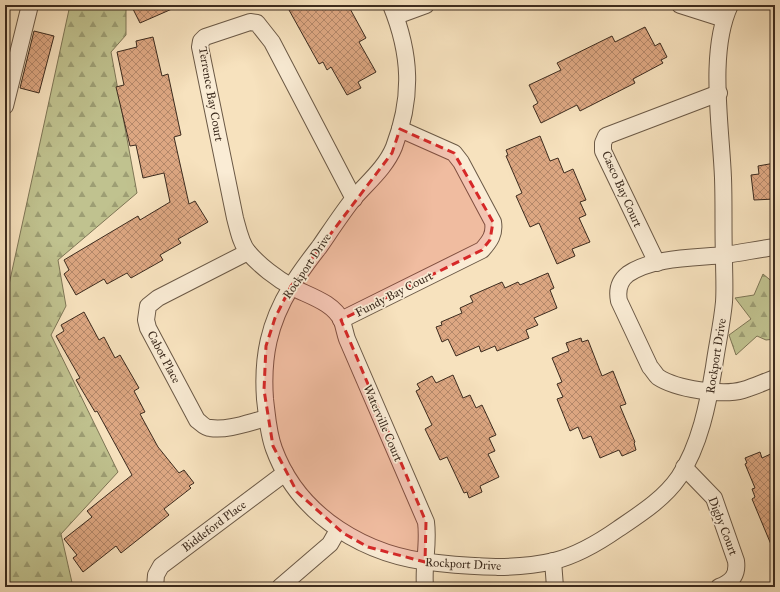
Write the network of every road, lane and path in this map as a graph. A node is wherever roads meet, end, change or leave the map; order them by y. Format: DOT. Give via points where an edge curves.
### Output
graph roads {
  1 [pos="30,5"];
  2 [pos="426,5"];
  3 [pos="680,5"];
  4 [pos="394,11"];
  5 [pos="727,12"];
  6 [pos="719,93"];
  7 [pos="5,106"];
  8 [pos="400,129"];
  9 [pos="354,199"];
  10 [pos="775,247"];
  11 [pos="248,252"];
  12 [pos="724,255"];
  13 [pos="657,263"];
  14 [pos="291,286"];
  15 [pos="342,320"];
  16 [pos="775,378"];
  17 [pos="710,393"];
  18 [pos="267,418"];
  19 [pos="684,467"];
  20 [pos="285,473"];
  21 [pos="338,530"];
  22 [pos="553,561"];
  23 [pos="425,562"];
  24 [pos="155,587"];
  25 [pos="280,587"];
  26 [pos="425,587"];
  27 [pos="556,587"];
  28 [pos="719,587"];
  1 -- 7 [label="street"];
  2 -- 4 [label="street"];
  3 -- 5 [label="street"];
  4 -- 8 [label="street, Rockport Drive" via="404,39 408,66 407,97"];
  5 -- 6 [label="street, Rockport Drive" via="719,47"];
  6 -- 12 [label="street, Rockport Drive"];
  6 -- 13 [label="street, Casco Bay Court" via="606,136 603,143 603,151"];
  8 -- 9 [label="street, Rockport Drive" via="392,153"];
  8 -- 15 [label="street, Fundy Bay Court" via="454,153 493,222 494,230 482,250"];
  9 -- 11 [label="street, Terrence Bay Court" via="272,42 257,23 250,22 205,37 201,41 202,55 235,218"];
  9 -- 14 [label="street, Rockport Drive"];
  10 -- 12 [label="street"];
  11 -- 14 [label="street"];
  11 -- 18 [label="street, Cabot Place" via="158,298 148,306 146,320 197,420 204,426 225,427"];
  12 -- 13 [label="street" via="673,259"];
  12 -- 17 [label="street, Rockport Drive" via="724,300"];
  13 -- 17 [label="street" via="639,268 627,275 617,292 619,301 650,367 657,376 668,382"];
  14 -- 15 [label="street, Waterville Court" via="318,299"];
  14 -- 18 [label="street, Rockport Drive" via="275,318 266,346 264,390"];
  15 -- 23 [label="street, Waterville Court" via="347,339 426,522"];
  16 -- 17 [label="street" via="742,391"];
  17 -- 19 [label="street, Rockport Drive" via="699,432"];
  18 -- 20 [label="street, Rockport Drive" via="273,446"];
  19 -- 22 [label="street, Rockport Drive" via="668,491 641,514 578,554"];
  19 -- 28 [label="street, Digby Court" via="714,498 736,561 736,576"];
  20 -- 21 [label="street, Rockport Drive" via="297,492"];
  20 -- 24 [label="street, Biddeford Place" via="161,566 156,576"];
  21 -- 23 [label="street, Rockport Drive" via="368,547"];
  21 -- 25 [label="street" via="330,544"];
  22 -- 23 [label="street, Rockport Drive" via="520,566 478,567"];
  22 -- 27 [label="street"];
  23 -- 26 [label="street, Waterville Court"];
}
